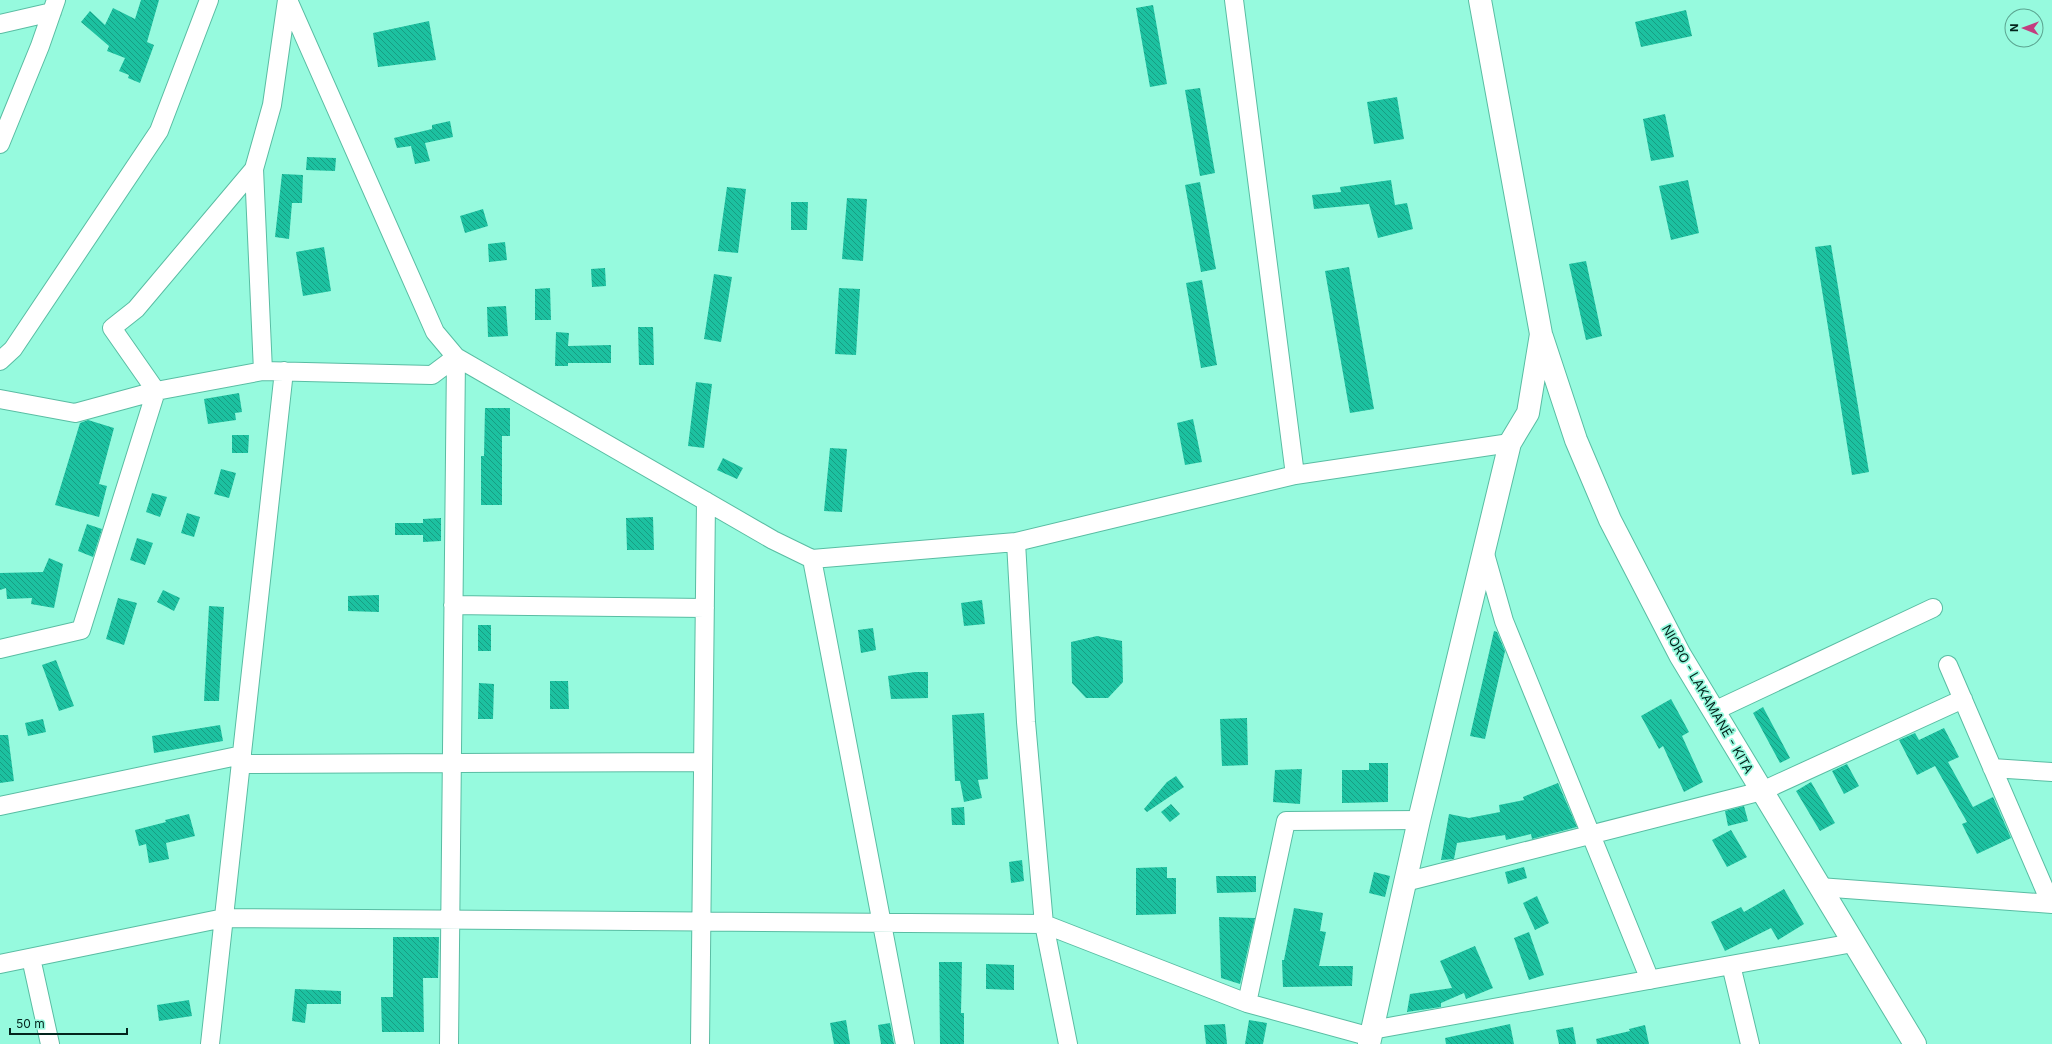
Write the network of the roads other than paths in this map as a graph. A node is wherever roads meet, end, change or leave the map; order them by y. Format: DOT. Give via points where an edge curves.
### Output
graph roads {
  1 [pos="209,0"];
  2 [pos="288,0"];
  3 [pos="1234,0"];
  4 [pos="1480,0"];
  5 [pos="54,6"];
  6 [pos="0,24"];
  7 [pos="0,144"];
  8 [pos="254,169"];
  9 [pos="1541,334"];
  10 [pos="456,357"];
  11 [pos="0,361"];
  12 [pos="263,371"];
  13 [pos="284,372"];
  14 [pos="156,391"];
  15 [pos="0,399"];
  16 [pos="1510,443"];
  17 [pos="1295,476"];
  18 [pos="706,501"];
  19 [pos="1016,542"];
  20 [pos="1485,554"];
  21 [pos="812,559"];
  22 [pos="453,605"];
  23 [pos="705,608"];
  24 [pos="1933,608"];
  25 [pos="0,649"];
  26 [pos="1948,665"];
  27 [pos="1963,699"];
  28 [pos="1714,712"];
  29 [pos="242,760"];
  30 [pos="703,762"];
  31 [pos="452,763"];
  32 [pos="1992,768"];
  33 [pos="2052,772"];
  34 [pos="1762,791"];
  35 [pos="0,806"];
  36 [pos="1419,820"];
  37 [pos="1591,835"];
  38 [pos="1405,882"];
  39 [pos="1819,886"];
  40 [pos="2051,904"];
  41 [pos="224,918"];
  42 [pos="450,920"];
  43 [pos="701,922"];
  44 [pos="882,923"];
  45 [pos="1044,924"];
  46 [pos="1854,943"];
  47 [pos="32,958"];
  48 [pos="0,964"];
  49 [pos="1731,966"];
  50 [pos="1650,980"];
  51 [pos="1247,1004"];
  52 [pos="1371,1037"];
  53 [pos="50,1044"];
  54 [pos="210,1044"];
  55 [pos="449,1044"];
  56 [pos="700,1044"];
  57 [pos="905,1044"];
  58 [pos="1068,1044"];
  59 [pos="1750,1044"];
  60 [pos="1915,1044"];
  1 -- 11 [label="street" via="159,131 13,349"];
  2 -- 8 [label="street" via="272,105"];
  2 -- 10 [label="street" via="435,332"];
  3 -- 17 [label="street"];
  4 -- 9 [label="main road"];
  5 -- 6 [label="street"];
  5 -- 7 [label="street"];
  8 -- 12 [label="street"];
  8 -- 14 [label="street" via="136,309 112,328"];
  9 -- 16 [label="main road" via="1528,413"];
  9 -- 28 [label="main road, NIORO - LAKAMANÉ - KITA" via="1576,440 1610,520 1680,655"];
  10 -- 13 [label="street" via="432,375"];
  10 -- 18 [label="street"];
  10 -- 22 [label="street"];
  12 -- 13 [label="street"];
  12 -- 14 [label="street"];
  13 -- 29 [label="street"];
  14 -- 15 [label="street" via="74,412"];
  14 -- 25 [label="street" via="81,630"];
  16 -- 17 [label="street"];
  16 -- 20 [label="main road"];
  17 -- 19 [label="street"];
  18 -- 21 [label="street" via="773,540"];
  18 -- 23 [label="street"];
  19 -- 21 [label="street"];
  19 -- 45 [label="street" via="1026,722"];
  20 -- 36 [label="main road"];
  20 -- 37 [label="street" via="1504,621"];
  21 -- 44 [label="street"];
  22 -- 23 [label="street"];
  22 -- 31 [label="street"];
  23 -- 30 [label="street"];
  24 -- 28 [label="street"];
  26 -- 27 [label="street"];
  27 -- 32 [label="street"];
  27 -- 34 [label="street"];
  28 -- 34 [label="main road, NIORO - LAKAMANÉ - KITA"];
  29 -- 31 [label="street"];
  29 -- 35 [label="street"];
  29 -- 41 [label="street"];
  30 -- 31 [label="street"];
  30 -- 43 [label="street"];
  31 -- 42 [label="street"];
  32 -- 33 [label="street"];
  32 -- 40 [label="street"];
  34 -- 37 [label="street"];
  34 -- 39 [label="main road, NIORO - LAKAMANÉ - KITA"];
  36 -- 38 [label="main road"];
  36 -- 51 [label="street" via="1286,821"];
  37 -- 38 [label="street"];
  37 -- 50 [label="street"];
  38 -- 52 [label="main road"];
  39 -- 40 [label="street"];
  39 -- 46 [label="main road, NIORO - LAKAMANÉ - KITA"];
  41 -- 42 [label="street"];
  41 -- 47 [label="street"];
  41 -- 54 [label="street"];
  42 -- 43 [label="street"];
  42 -- 55 [label="street"];
  43 -- 44 [label="street"];
  43 -- 56 [label="street"];
  44 -- 45 [label="street"];
  44 -- 57 [label="street"];
  45 -- 51 [label="street"];
  45 -- 58 [label="street"];
  46 -- 49 [label="street"];
  46 -- 60 [label="main road, NIORO - LAKAMANÉ - KITA"];
  47 -- 48 [label="street"];
  47 -- 53 [label="street"];
  49 -- 50 [label="street"];
  49 -- 59 [label="street"];
  50 -- 52 [label="street"];
  51 -- 52 [label="street"];
}
